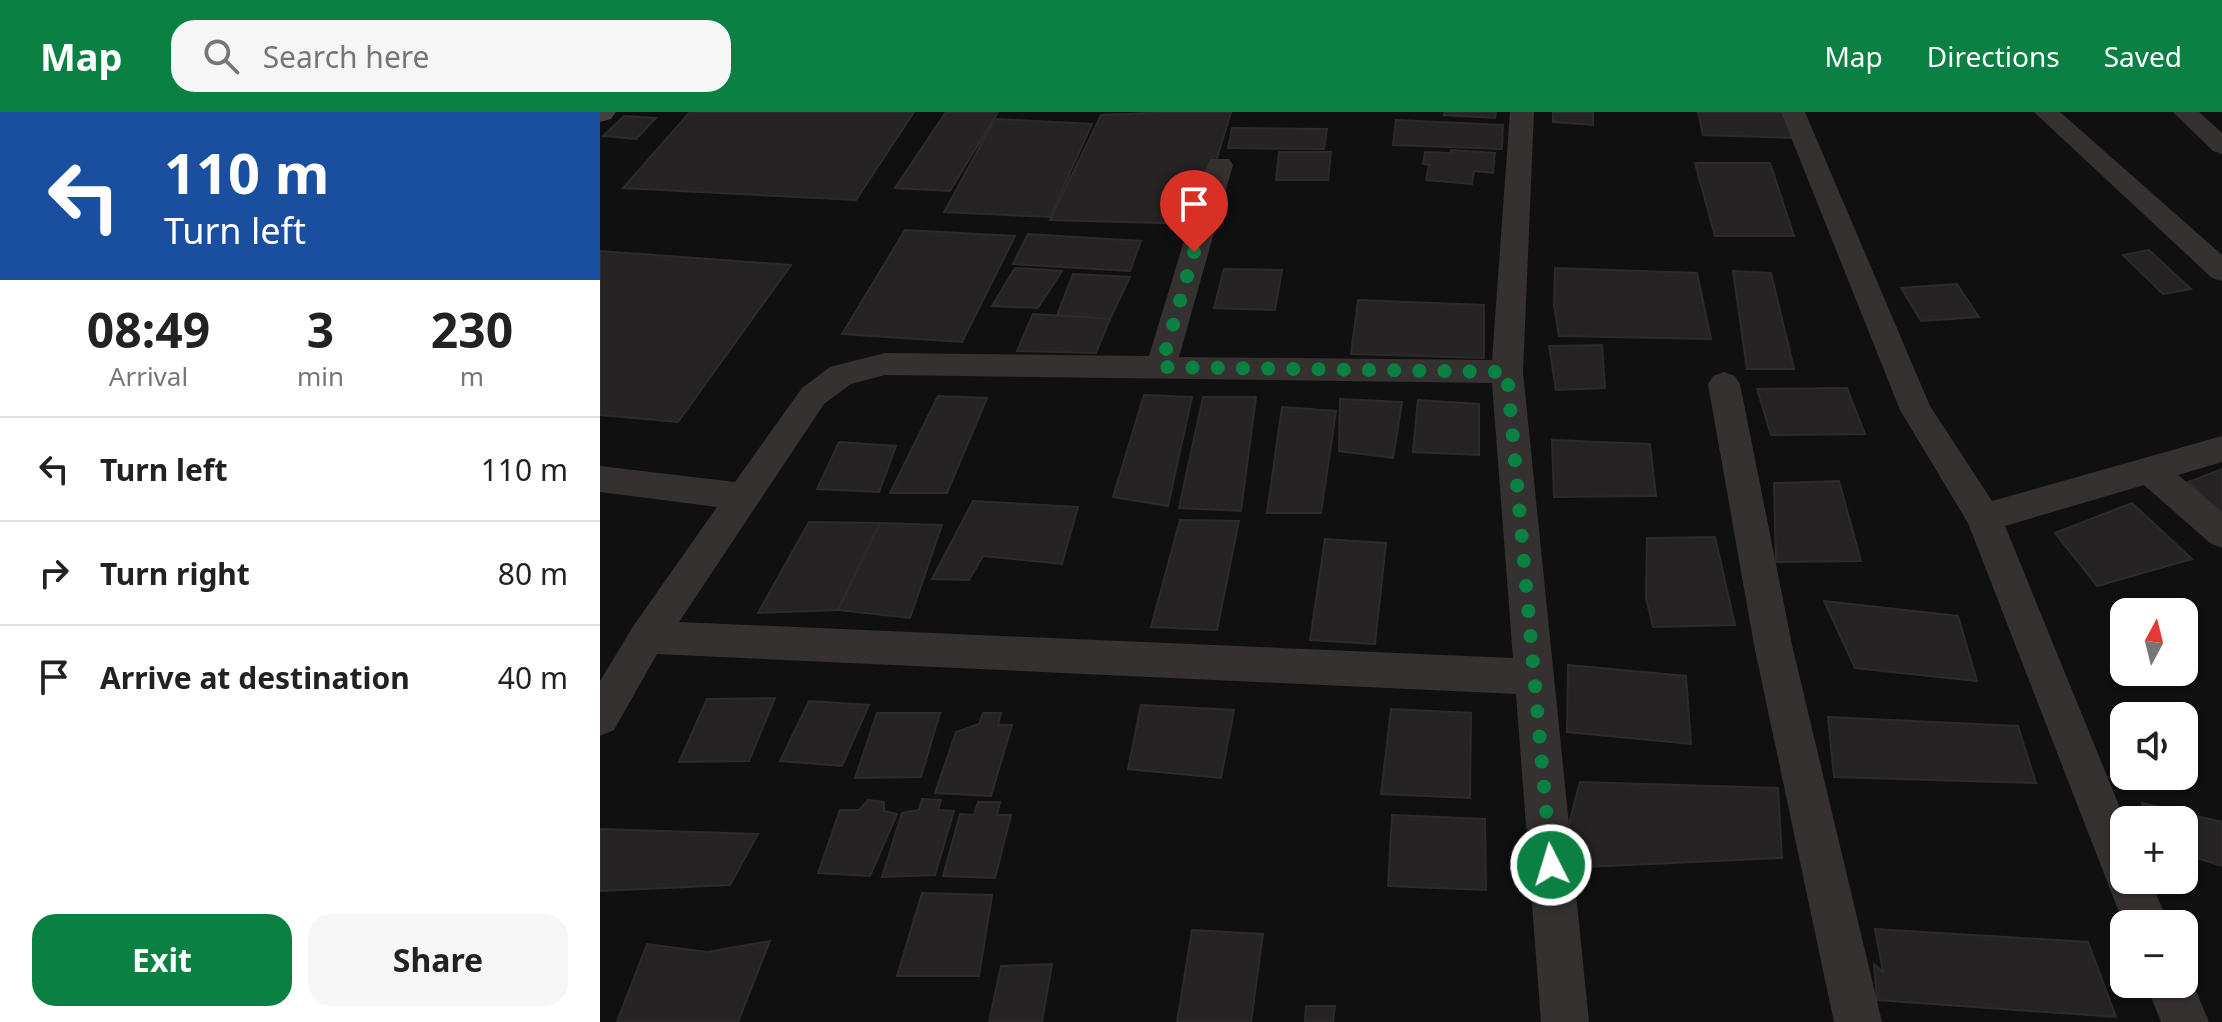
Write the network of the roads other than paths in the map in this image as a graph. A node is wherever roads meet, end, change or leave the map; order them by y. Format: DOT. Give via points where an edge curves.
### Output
graph roads {
  1 [pos="1522,112"];
  2 [pos="1793,112"];
  3 [pos="2046,112"];
  4 [pos="2185,112"];
  5 [pos="2222,146"];
  6 [pos="1220,165"];
  7 [pos="2222,271"];
  8 [pos="1161,367"];
  9 [pos="1507,372"];
  10 [pos="1724,384"];
  11 [pos="2222,449"];
  12 [pos="2150,470"];
  13 [pos="600,479"];
  14 [pos="741,496"];
  15 [pos="1984,518"];
  16 [pos="2222,533"];
  17 [pos="647,637"];
  18 [pos="1535,677"];
  19 [pos="600,717"];
  20 [pos="2110,835"];
  21 [pos="2175,998"];
  22 [pos="1565,1022"];
  23 [pos="1858,1022"];
  24 [pos="2185,1022"];
  1 -- 9 [label="street"];
  2 -- 15 [label="street" via="1916,410"];
  3 -- 7 [label="street"];
  4 -- 5 [label="street"];
  6 -- 8 [label="street"];
  8 -- 9 [label="street"];
  8 -- 14 [label="street" via="885,364 841,375 813,396"];
  9 -- 18 [label="street"];
  10 -- 23 [label="street" via="1773,645"];
  11 -- 12 [label="street"];
  12 -- 15 [label="street"];
  12 -- 16 [label="street"];
  13 -- 14 [label="street"];
  14 -- 17 [label="street"];
  15 -- 20 [label="street"];
  17 -- 18 [label="street"];
  17 -- 19 [label="street"];
  18 -- 22 [label="street"];
  21 -- 24 [label="street"];
}
